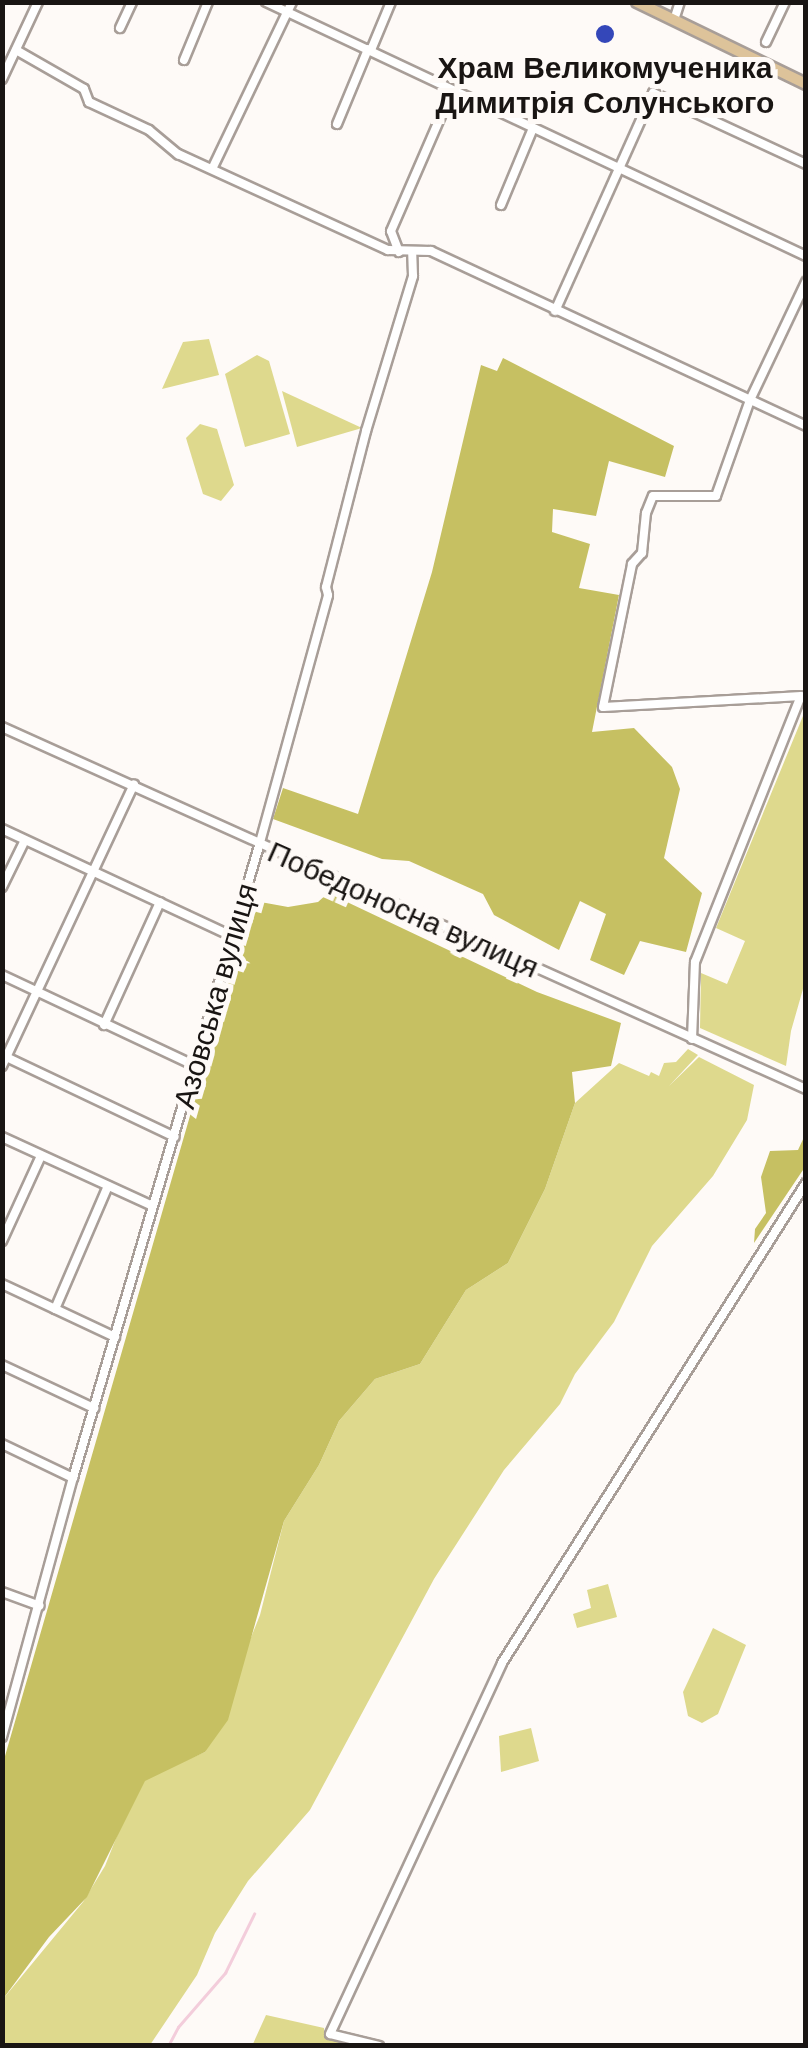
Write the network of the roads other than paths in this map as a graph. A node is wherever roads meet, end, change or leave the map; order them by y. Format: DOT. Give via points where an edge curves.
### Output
graph roads {
  1 [pos="38,2"];
  2 [pos="132,2"];
  3 [pos="208,2"];
  4 [pos="266,2"];
  5 [pos="292,2"];
  6 [pos="392,2"];
  7 [pos="637,2"];
  8 [pos="680,2"];
  9 [pos="785,2"];
  10 [pos="288,12"];
  11 [pos="674,20"];
  12 [pos="120,28"];
  13 [pos="766,42"];
  14 [pos="16,50"];
  15 [pos="370,50"];
  16 [pos="184,60"];
  17 [pos="2,79"];
  18 [pos="806,84"];
  19 [pos="452,91"];
  20 [pos="337,124"];
  21 [pos="533,128"];
  22 [pos="806,164"];
  23 [pos="213,167"];
  24 [pos="621,169"];
  25 [pos="501,204"];
  26 [pos="399,252"];
  27 [pos="412,253"];
  28 [pos="806,256"];
  29 [pos="806,282"];
  30 [pos="555,311"];
  31 [pos="750,400"];
  32 [pos="806,426"];
  33 [pos="2,727"];
  34 [pos="134,784"];
  35 [pos="2,829"];
  36 [pos="26,840"];
  37 [pos="260,846"];
  38 [pos="93,872"];
  39 [pos="2,888"];
  40 [pos="160,902"];
  41 [pos="234,937"];
  42 [pos="2,975"];
  43 [pos="37,991"];
  44 [pos="104,1025"];
  45 [pos="692,1039"];
  46 [pos="4,1059"];
  47 [pos="195,1066"];
  48 [pos="806,1089"];
  49 [pos="175,1136"];
  50 [pos="2,1137"];
  51 [pos="41,1156"];
  52 [pos="806,1182"];
  53 [pos="108,1186"];
  54 [pos="154,1206"];
  55 [pos="2,1241"];
  56 [pos="2,1284"];
  57 [pos="55,1308"];
  58 [pos="115,1337"];
  59 [pos="2,1365"];
  60 [pos="94,1408"];
  61 [pos="2,1444"];
  62 [pos="74,1478"];
  63 [pos="2,1592"];
  64 [pos="40,1606"];
  65 [pos="2,1684"];
  66 [pos="15,1690"];
  67 [pos="2,1736"];
  68 [pos="380,2046"];
  1 -- 14 [label="street"];
  2 -- 12 [label="street"];
  3 -- 16 [label="street"];
  4 -- 10 [label="street"];
  5 -- 10 [label="street"];
  6 -- 15 [label="street"];
  7 -- 11 [label="main road"];
  8 -- 11 [label="street"];
  9 -- 13 [label="street"];
  10 -- 15 [label="street"];
  10 -- 23 [label="street"];
  11 -- 18 [label="main road"];
  14 -- 17 [label="street"];
  14 -- 23 [label="street" via="84,89 89,102"];
  15 -- 19 [label="street"];
  15 -- 20 [label="street"];
  19 -- 21 [label="street"];
  19 -- 26 [label="street" via="391,231"];
  21 -- 24 [label="street"];
  21 -- 25 [label="street"];
  22 -- 24 [label="street" via="653,93"];
  23 -- 26 [label="street"];
  24 -- 28 [label="street"];
  24 -- 30 [label="street"];
  26 -- 27 [label="street"];
  27 -- 30 [label="street" via="431,251"];
  27 -- 37 [label="street, Азовська вулиця" via="413,276 356,466"];
  29 -- 31 [label="street"];
  30 -- 31 [label="street"];
  31 -- 32 [label="street"];
  31 -- 45 [label="street" via="716,496 652,496 604,707 801,696 695,962"];
  33 -- 34 [label="street, Победоносна вулиця"];
  34 -- 37 [label="street, Победоносна вулиця"];
  34 -- 38 [label="street"];
  35 -- 36 [label="street"];
  36 -- 38 [label="street"];
  36 -- 39 [label="street"];
  37 -- 41 [label="street, Азовська вулиця"];
  37 -- 45 [label="street, Победоносна вулиця"];
  38 -- 40 [label="street"];
  38 -- 43 [label="street"];
  40 -- 41 [label="street"];
  40 -- 44 [label="street"];
  41 -- 47 [label="street, Азовська вулиця"];
  42 -- 43 [label="street"];
  43 -- 44 [label="street"];
  43 -- 46 [label="street"];
  44 -- 47 [label="street"];
  45 -- 48 [label="street, Победоносна вулиця"];
  46 -- 49 [label="street"];
  47 -- 49 [label="street, Азовська вулиця"];
  49 -- 54 [label="street, Азовська вулиця"];
  50 -- 51 [label="street"];
  51 -- 53 [label="street"];
  51 -- 55 [label="street"];
  52 -- 68 [label="street" via="502,1663 330,2034"];
  53 -- 54 [label="street"];
  53 -- 57 [label="street"];
  54 -- 58 [label="street, Азовська вулиця"];
  56 -- 57 [label="street"];
  57 -- 58 [label="street"];
  58 -- 60 [label="street, Азовська вулиця"];
  59 -- 60 [label="street"];
  60 -- 62 [label="street, Азовська вулиця"];
  61 -- 62 [label="street"];
  62 -- 64 [label="street, Азовська вулиця"];
  63 -- 64 [label="street"];
  64 -- 66 [label="street, Азовська вулиця"];
  65 -- 66 [label="street"];
  66 -- 67 [label="street, Азовська вулиця"];
}
